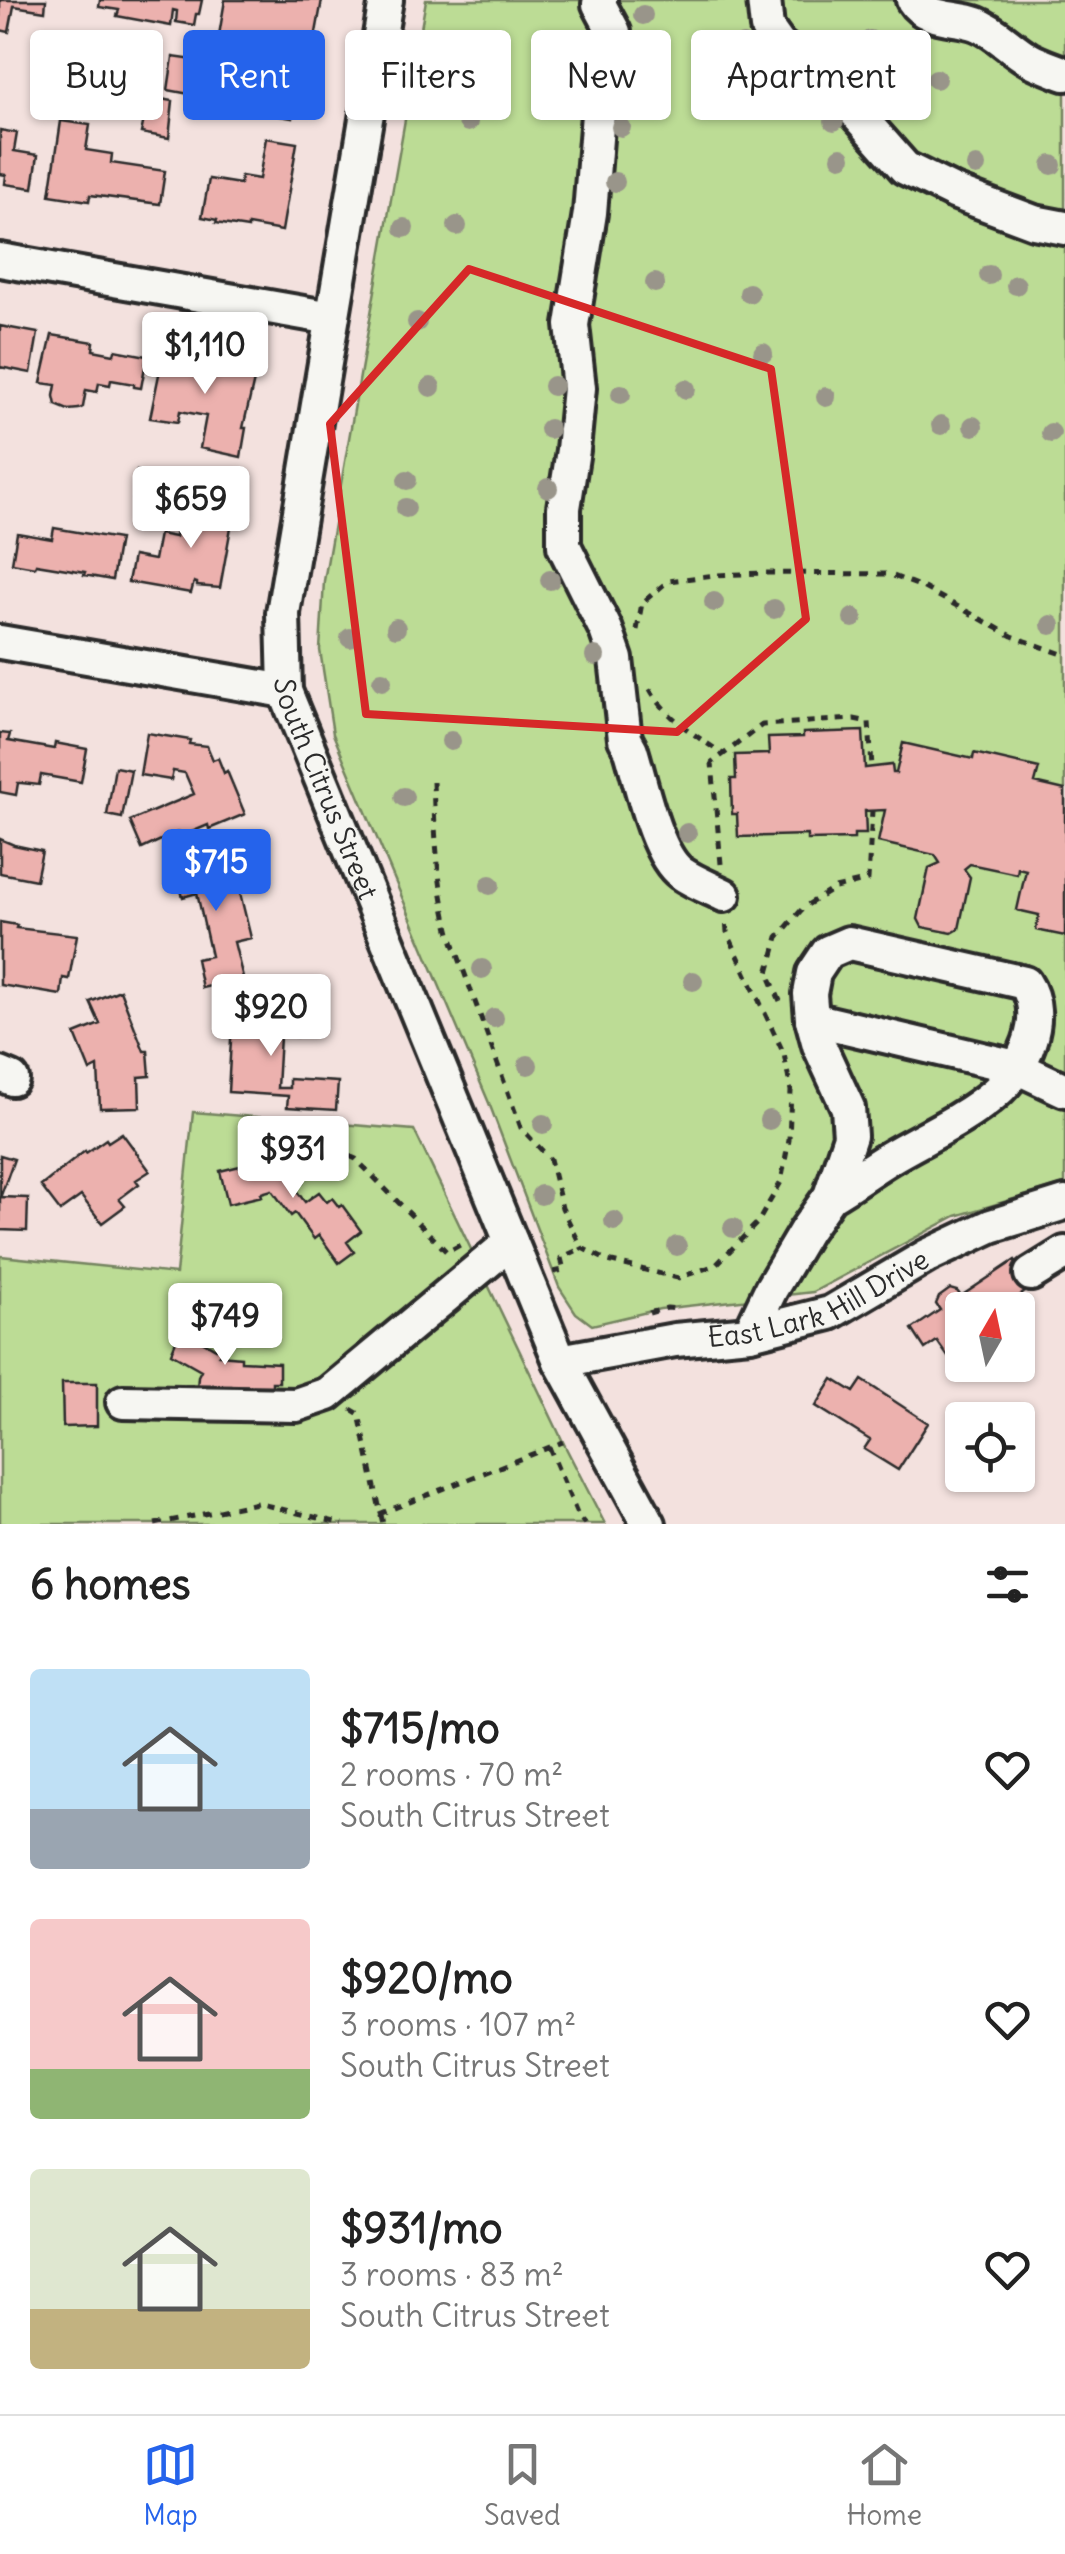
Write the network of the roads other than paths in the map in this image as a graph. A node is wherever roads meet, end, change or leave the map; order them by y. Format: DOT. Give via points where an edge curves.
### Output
graph roads {
  1 [pos="386,0"];
  2 [pos="600,0"];
  3 [pos="764,0"];
  4 [pos="913,0"];
  5 [pos="1065,74"];
  6 [pos="1065,228"];
  7 [pos="0,260"];
  8 [pos="332,318"];
  9 [pos="0,642"];
  10 [pos="285,690"];
  11 [pos="724,895"];
  12 [pos="812,1019"];
  13 [pos="1016,1067"];
  14 [pos="1065,1090"];
  15 [pos="830,1196"];
  16 [pos="1065,1203"];
  17 [pos="512,1242"];
  18 [pos="1065,1253"];
  19 [pos="1031,1274"];
  20 [pos="750,1333"];
  21 [pos="560,1361"];
  22 [pos="123,1402"];
  23 [pos="649,1524"];
  1 -- 8 [label="street, South Citrus Street"];
  2 -- 11 [label="street" via="614,32 601,77 572,325 579,388 564,546 616,659 624,739 666,857 681,873"];
  3 -- 6 [label="street" via="766,28 779,45 836,90 905,168 954,192"];
  4 -- 5 [label="street" via="918,9 996,32 1026,58"];
  7 -- 8 [label="street"];
  8 -- 10 [label="street, South Citrus Street" via="283,613"];
  9 -- 10 [label="street"];
  10 -- 17 [label="street, South Citrus Street"];
  12 -- 13 [label="street"];
  12 -- 13 [label="street" via="814,973 828,952 849,943 1025,983 1033,995 1034,1024"];
  12 -- 15 [label="street" via="848,1108 850,1136"];
  13 -- 14 [label="street"];
  13 -- 15 [label="street" via="997,1092 953,1123"];
  15 -- 20 [label="street"];
  16 -- 20 [label="street, East Lark Hill Drive" via="991,1226 830,1313"];
  17 -- 21 [label="street, South Citrus Street"];
  17 -- 22 [label="street" via="328,1394 296,1405"];
  18 -- 19 [label="street"];
  20 -- 21 [label="street, East Lark Hill Drive"];
  21 -- 23 [label="street, South Citrus Street"];
}
